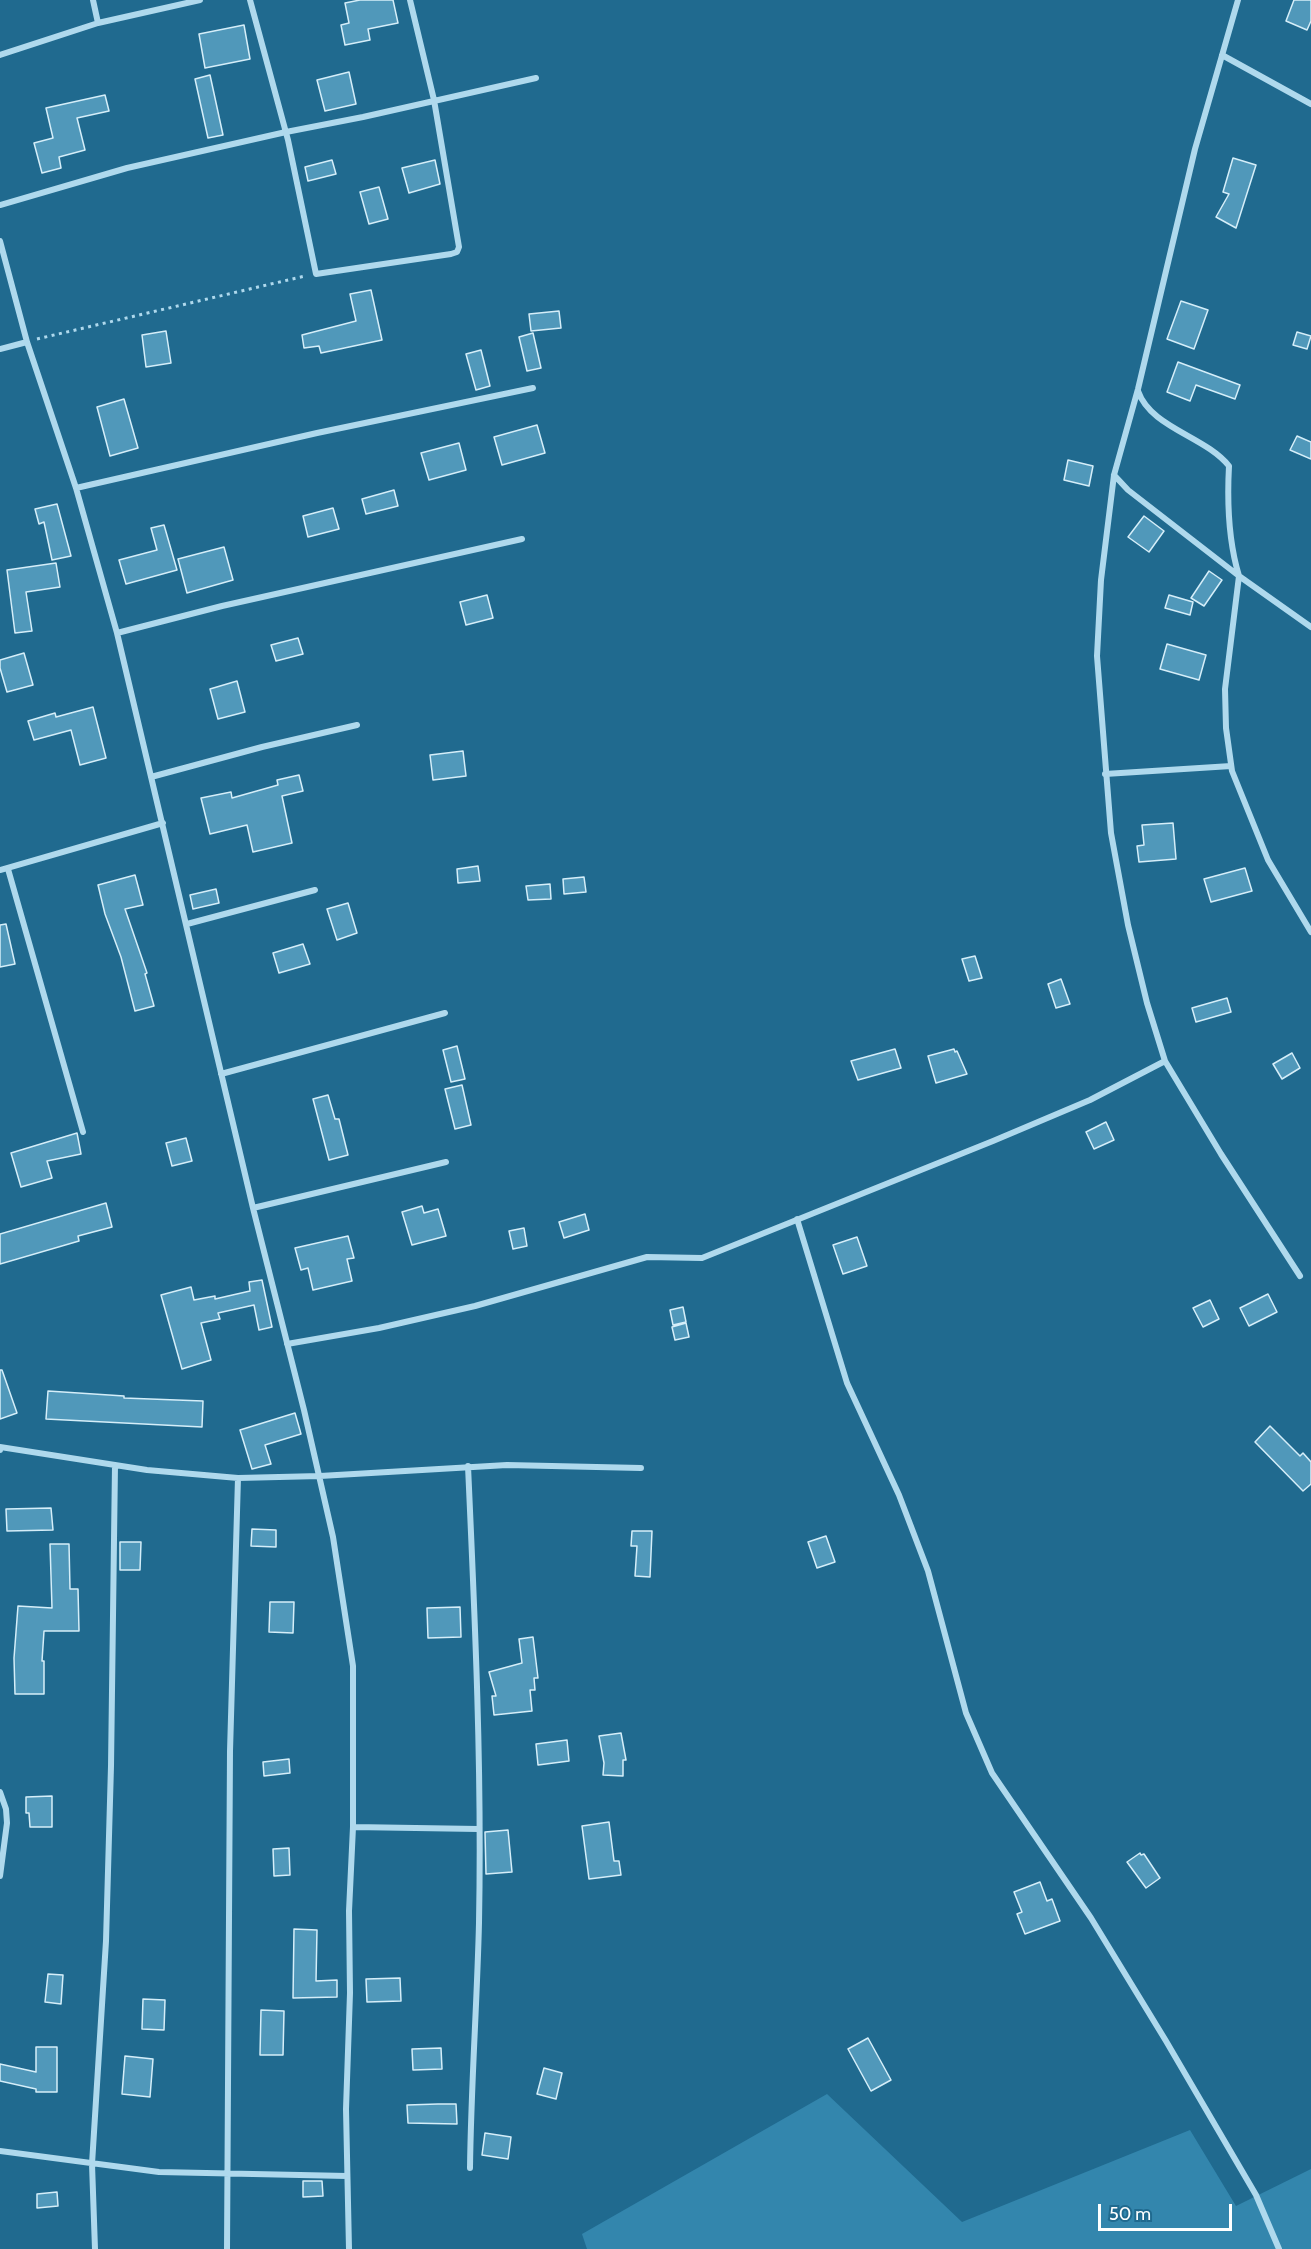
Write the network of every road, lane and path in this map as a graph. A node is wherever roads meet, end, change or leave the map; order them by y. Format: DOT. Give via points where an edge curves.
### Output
graph roads {
  1 [pos="93,0"];
  2 [pos="200,0"];
  3 [pos="250,0"];
  4 [pos="410,0"];
  5 [pos="1238,0"];
  6 [pos="98,23"];
  7 [pos="0,55"];
  8 [pos="1222,56"];
  9 [pos="536,78"];
  10 [pos="434,100"];
  11 [pos="1311,104"];
  12 [pos="286,132"];
  13 [pos="0,206"];
  14 [pos="0,241"];
  15 [pos="316,274"];
  16 [pos="27,342"];
  17 [pos="0,349"];
  18 [pos="533,388"];
  19 [pos="1138,389"];
  20 [pos="1114,475"];
  21 [pos="76,488"];
  22 [pos="522,539"];
  23 [pos="1239,576"];
  24 [pos="1311,627"];
  25 [pos="117,633"];
  26 [pos="357,725"];
  27 [pos="1231,766"];
  28 [pos="1105,774"];
  29 [pos="151,777"];
  30 [pos="163,823"];
  31 [pos="8,869"];
  32 [pos="0,870"];
  33 [pos="315,890"];
  34 [pos="187,924"];
  35 [pos="1311,932"];
  36 [pos="445,1013"];
  37 [pos="1165,1061"];
  38 [pos="221,1074"];
  39 [pos="83,1132"];
  40 [pos="446,1162"];
  41 [pos="253,1208"];
  42 [pos="797,1219"];
  43 [pos="1300,1276"];
  44 [pos="287,1344"];
  45 [pos="0,1450"];
  46 [pos="115,1465"];
  47 [pos="468,1466"];
  48 [pos="641,1468"];
  49 [pos="320,1476"];
  50 [pos="238,1478"];
  51 [pos="0,1792"];
  52 [pos="353,1827"];
  53 [pos="478,1829"];
  54 [pos="0,1876"];
  55 [pos="0,2151"];
  56 [pos="92,2164"];
  57 [pos="470,2168"];
  58 [pos="227,2174"];
  59 [pos="348,2176"];
  60 [pos="95,2249"];
  61 [pos="227,2249"];
  62 [pos="349,2249"];
  63 [pos="1279,2249"];
  1 -- 6 [label="street"];
  2 -- 6 [label="street"];
  3 -- 12 [label="street"];
  4 -- 10 [label="street"];
  5 -- 8 [label="street"];
  6 -- 7 [label="street"];
  8 -- 11 [label="street"];
  8 -- 19 [label="street" via="1192,160"];
  9 -- 10 [label="street"];
  10 -- 12 [label="street"];
  10 -- 15 [label="street" via="459,241 457,252"];
  12 -- 13 [label="street" via="127,168"];
  12 -- 15 [label="street"];
  14 -- 16 [label="street"];
  15 -- 16 [label="path"];
  16 -- 17 [label="street"];
  16 -- 21 [label="street"];
  18 -- 21 [label="street"];
  19 -- 20 [label="street"];
  19 -- 23 [label="street" via="1145,404 1167,423 1201,442 1229,466 1227,507"];
  20 -- 23 [label="street"];
  20 -- 28 [label="street" via="1101,580 1097,656"];
  21 -- 25 [label="street"];
  22 -- 25 [label="street"];
  23 -- 24 [label="street"];
  23 -- 27 [label="street" via="1225,689"];
  25 -- 29 [label="street"];
  26 -- 29 [label="street"];
  27 -- 28 [label="street"];
  27 -- 35 [label="street" via="1268,860"];
  28 -- 37 [label="street" via="1128,925"];
  29 -- 30 [label="street"];
  30 -- 31 [label="street"];
  30 -- 34 [label="street"];
  31 -- 32 [label="street"];
  31 -- 39 [label="street"];
  33 -- 34 [label="street"];
  34 -- 38 [label="street"];
  36 -- 38 [label="street"];
  37 -- 42 [label="street" via="1090,1100"];
  37 -- 43 [label="street"];
  38 -- 41 [label="street"];
  40 -- 41 [label="street"];
  41 -- 44 [label="street"];
  42 -- 44 [label="street" via="702,1258 647,1257 475,1306"];
  42 -- 63 [label="street" via="847,1383 904,1506 928,1571 966,1713 992,1773 1091,1918 1166,2041 1256,2195"];
  44 -- 49 [label="street"];
  45 -- 46 [label="street"];
  46 -- 50 [label="street"];
  46 -- 56 [label="street" via="106,1941"];
  47 -- 48 [label="street"];
  47 -- 49 [label="street"];
  47 -- 53 [label="street" via="479,1711"];
  49 -- 50 [label="street"];
  49 -- 52 [label="street" via="344,1600 352,1666"];
  50 -- 58 [label="street" via="230,1751"];
  51 -- 54 [label="street" via="7,1823"];
  52 -- 53 [label="street"];
  52 -- 59 [label="street"];
  53 -- 57 [label="street" via="479,1923"];
  55 -- 56 [label="street"];
  56 -- 58 [label="street" via="159,2172"];
  56 -- 60 [label="street"];
  58 -- 59 [label="street"];
  58 -- 61 [label="street"];
  59 -- 62 [label="street"];
}
